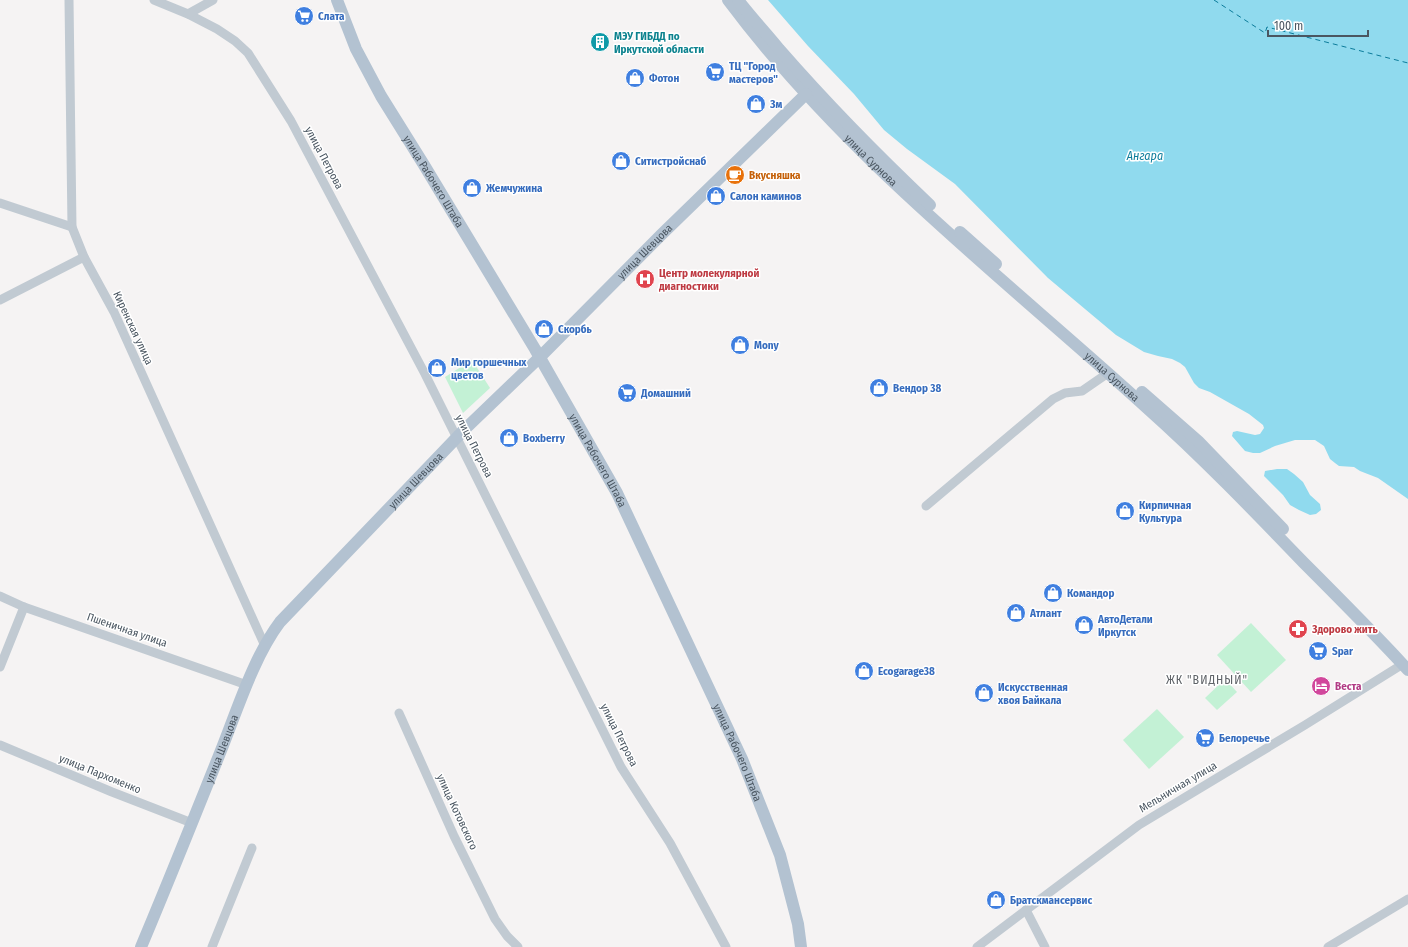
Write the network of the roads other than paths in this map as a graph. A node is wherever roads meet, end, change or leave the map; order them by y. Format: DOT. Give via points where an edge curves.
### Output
graph roads {
  1 [pos="69,0"];
  2 [pos="154,0"];
  3 [pos="213,0"];
  4 [pos="336,0"];
  5 [pos="728,0"];
  6 [pos="738,0"];
  7 [pos="188,14"];
  8 [pos="808,89"];
  9 [pos="0,203"];
  10 [pos="72,227"];
  11 [pos="84,257"];
  12 [pos="0,300"];
  13 [pos="540,357"];
  14 [pos="1108,373"];
  15 [pos="456,438"];
  16 [pos="926,506"];
  17 [pos="0,596"];
  18 [pos="24,608"];
  19 [pos="265,646"];
  20 [pos="1406,664"];
  21 [pos="0,667"];
  22 [pos="247,684"];
  23 [pos="399,713"];
  24 [pos="0,746"];
  25 [pos="192,823"];
  26 [pos="252,848"];
  27 [pos="1408,899"];
  28 [pos="1026,910"];
  29 [pos="141,947"];
  30 [pos="212,947"];
  31 [pos="518,947"];
  32 [pos="726,947"];
  33 [pos="801,947"];
  34 [pos="977,947"];
  35 [pos="1045,947"];
  36 [pos="1328,947"];
  1 -- 10 [label="street, Киренская улица"];
  2 -- 7 [label="street, улица Петрова"];
  3 -- 7 [label="street"];
  4 -- 13 [label="main road, улица Рабочего Штаба" via="356,49 382,96"];
  5 -- 8 [label="main road" via="759,40"];
  6 -- 8 [label="main road"];
  7 -- 15 [label="street, улица Петрова" via="235,41 248,53 265,78 291,121"];
  8 -- 13 [label="main road, улица Шевцова"];
  8 -- 14 [label="main road, улица Сурнова" via="876,166 970,253"];
  8 -- 20 [label="main road, улица Сурнова" via="956,229 1198,441"];
  9 -- 10 [label="street"];
  10 -- 11 [label="street, Киренская улица"];
  11 -- 12 [label="street"];
  11 -- 19 [label="street, Киренская улица" via="114,312"];
  13 -- 15 [label="main road, улица Шевцова"];
  13 -- 33 [label="main road, улица Рабочего Штаба" via="617,493 742,759 780,855 798,924"];
  14 -- 16 [label="street" via="1082,391 1065,393 1053,399"];
  14 -- 20 [label="main road, улица Сурнова" via="1197,453"];
  15 -- 19 [label="main road, улица Шевцова" via="280,622 268,637"];
  15 -- 32 [label="street, улица Петрова" via="621,767 670,843"];
  17 -- 18 [label="street, Пшеничная улица"];
  18 -- 21 [label="street"];
  18 -- 22 [label="street, Пшеничная улица"];
  19 -- 22 [label="main road, улица Шевцова"];
  20 -- 28 [label="street, Мельничная улица" via="1139,825"];
  22 -- 25 [label="main road, улица Шевцова"];
  23 -- 31 [label="street, улица Котовского" via="454,836 495,919"];
  24 -- 25 [label="street, улица Пархоменко"];
  25 -- 29 [label="main road, улица Шевцова"];
  26 -- 30 [label="street"];
  27 -- 36 [label="street"];
  28 -- 34 [label="street, Мельничная улица"];
  28 -- 35 [label="street"];
}
